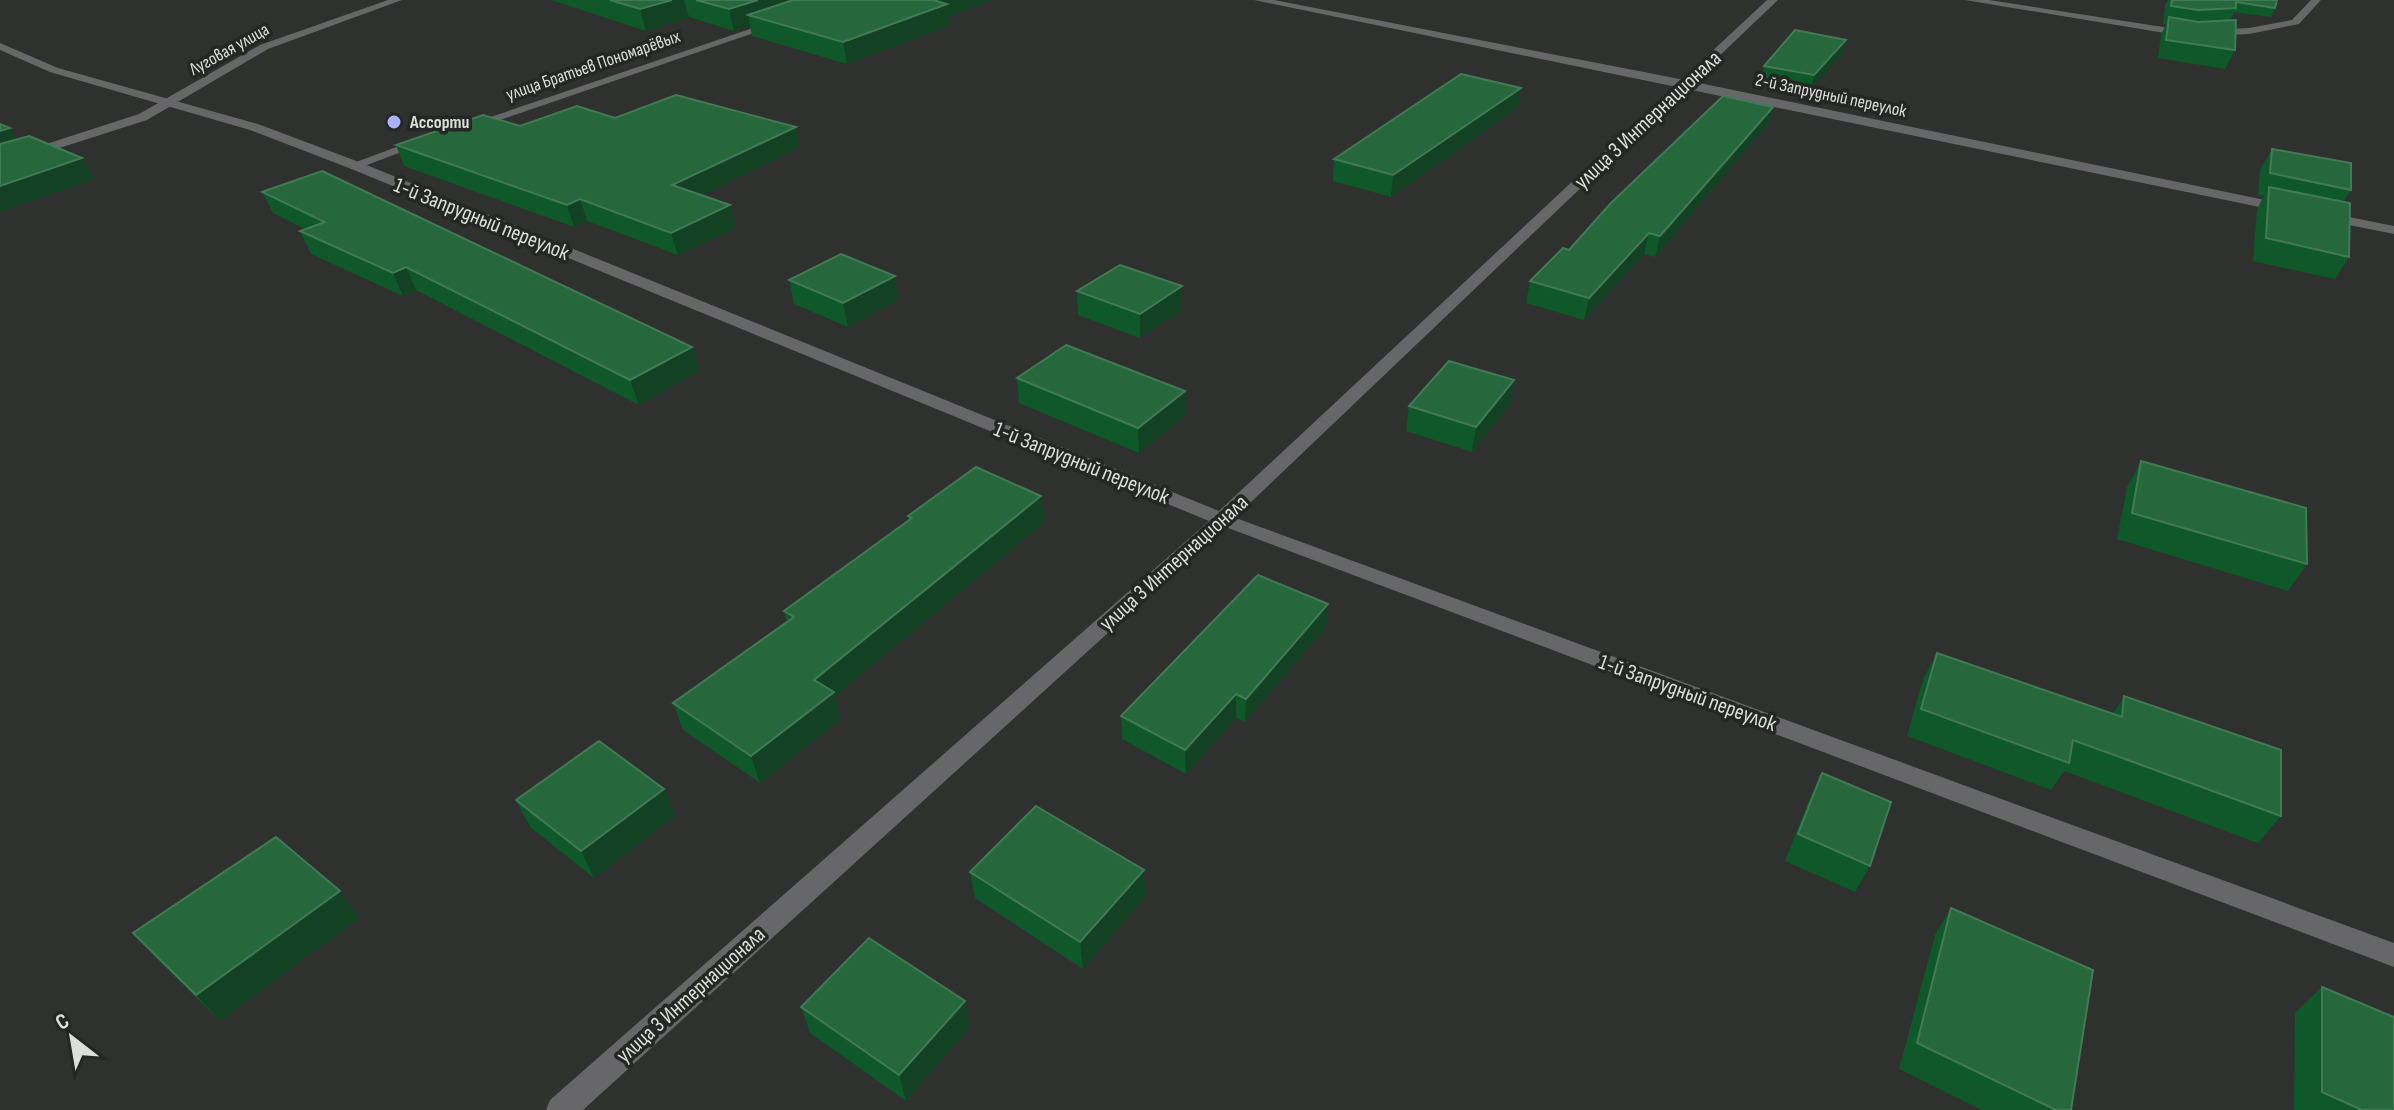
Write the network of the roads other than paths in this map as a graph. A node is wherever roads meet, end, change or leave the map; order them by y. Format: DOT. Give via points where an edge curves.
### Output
graph roads {
  1 [pos="397,0"];
  2 [pos="1259,0"];
  3 [pos="1773,0"];
  4 [pos="1970,0"];
  5 [pos="2316,0"];
  6 [pos="785,20"];
  7 [pos="0,46"];
  8 [pos="1685,83"];
  9 [pos="172,102"];
  10 [pos="458,130"];
  11 [pos="428,140"];
  12 [pos="0,163"];
  13 [pos="354,165"];
  14 [pos="2302,211"];
  15 [pos="2317,214"];
  16 [pos="2394,230"];
  17 [pos="1222,519"];
  18 [pos="2394,955"];
  19 [pos="561,1110"];
  1 -- 9 [label="street, Луговая улица" via="264,47"];
  2 -- 8 [label="street, 2-й Запрудный переулок"];
  3 -- 8 [label="street, улица 3 Интернационала"];
  4 -- 5 [label="street" via="2189,34 2295,22"];
  6 -- 10 [label="street, улица Братьев Пономарёвых"];
  7 -- 9 [label="street, 1-й Запрудный переулок" via="54,70"];
  8 -- 14 [label="street, 2-й Запрудный переулок"];
  8 -- 17 [label="street, улица 3 Интернационала"];
  9 -- 12 [label="street" via="143,117"];
  9 -- 13 [label="street, 1-й Запрудный переулок"];
  11 -- 13 [label="street"];
  13 -- 17 [label="street, 1-й Запрудный переулок"];
  15 -- 16 [label="street"];
  17 -- 18 [label="street, 1-й Запрудный переулок"];
  17 -- 19 [label="street, улица 3 Интернационала"];
}
